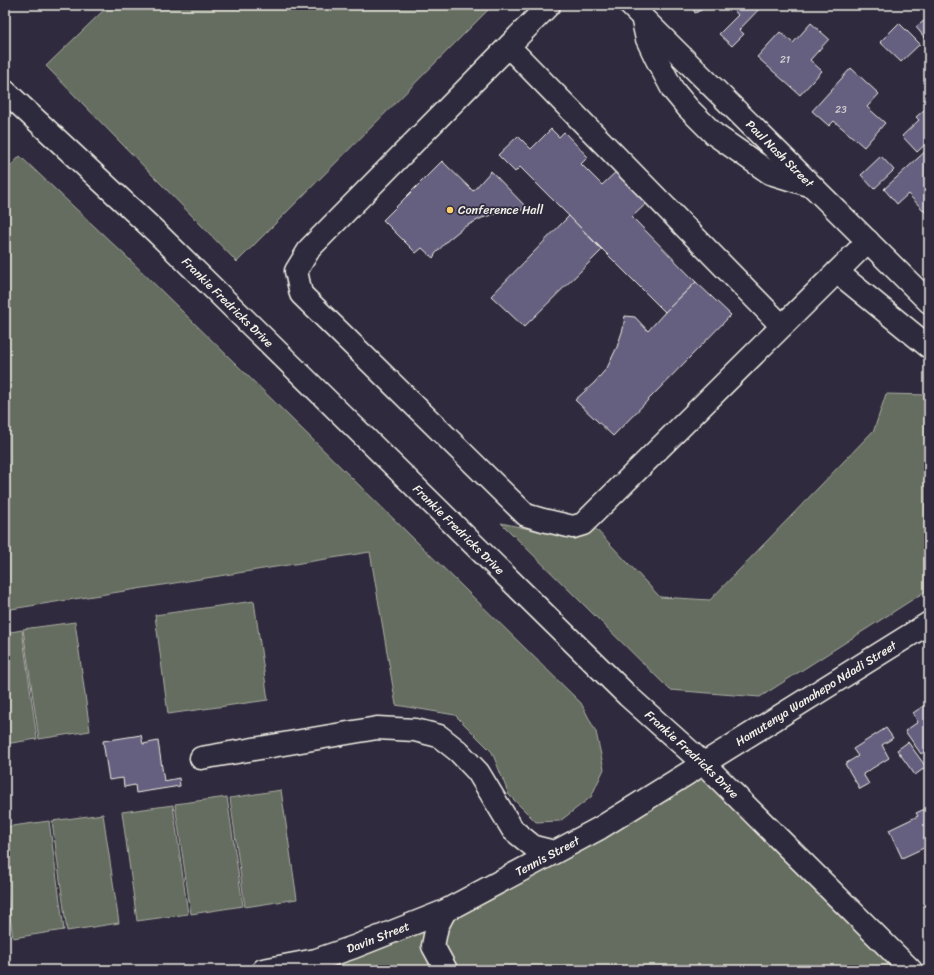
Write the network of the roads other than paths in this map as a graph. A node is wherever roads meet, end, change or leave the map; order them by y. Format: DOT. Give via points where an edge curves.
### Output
graph roads {
  1 [pos="549,5"];
  2 [pos="636,12"];
  3 [pos="509,47"];
  4 [pos="5,91"];
  5 [pos="812,186"];
  6 [pos="868,241"];
  7 [pos="836,272"];
  8 [pos="929,302"];
  9 [pos="782,326"];
  10 [pos="929,347"];
  11 [pos="929,623"];
  12 [pos="201,758"];
  13 [pos="704,764"];
  14 [pos="554,852"];
  15 [pos="445,911"];
  16 [pos="263,970"];
  17 [pos="446,970"];
  18 [pos="911,970"];
  1 -- 3 [label="street"];
  2 -- 5 [label="street, Paul Nash Street"];
  2 -- 5 [label="street" via="673,90 693,114 714,134 770,173"];
  3 -- 9 [label="street"];
  3 -- 9 [label="street" via="310,248 296,271 300,294 526,515 573,527 583,524"];
  4 -- 13 [label="street, Frankie Fredricks Drive" via="155,231 628,696"];
  5 -- 6 [label="street, Paul Nash Street"];
  6 -- 7 [label="street"];
  6 -- 8 [label="street, Paul Nash Street"];
  7 -- 9 [label="street"];
  7 -- 10 [label="street"];
  11 -- 13 [label="street, Hamutenya Wanahepo Ndadi Street"];
  12 -- 14 [label="street" via="377,728 415,730 439,736 478,772 513,830 534,846"];
  13 -- 14 [label="street, Tennis Street" via="600,828"];
  13 -- 18 [label="street, Frankie Fredricks Drive"];
  14 -- 15 [label="street, Tennis Street"];
  15 -- 16 [label="street, Davin Street" via="354,948 316,960"];
  15 -- 17 [label="street" via="437,926 433,946"];
}
